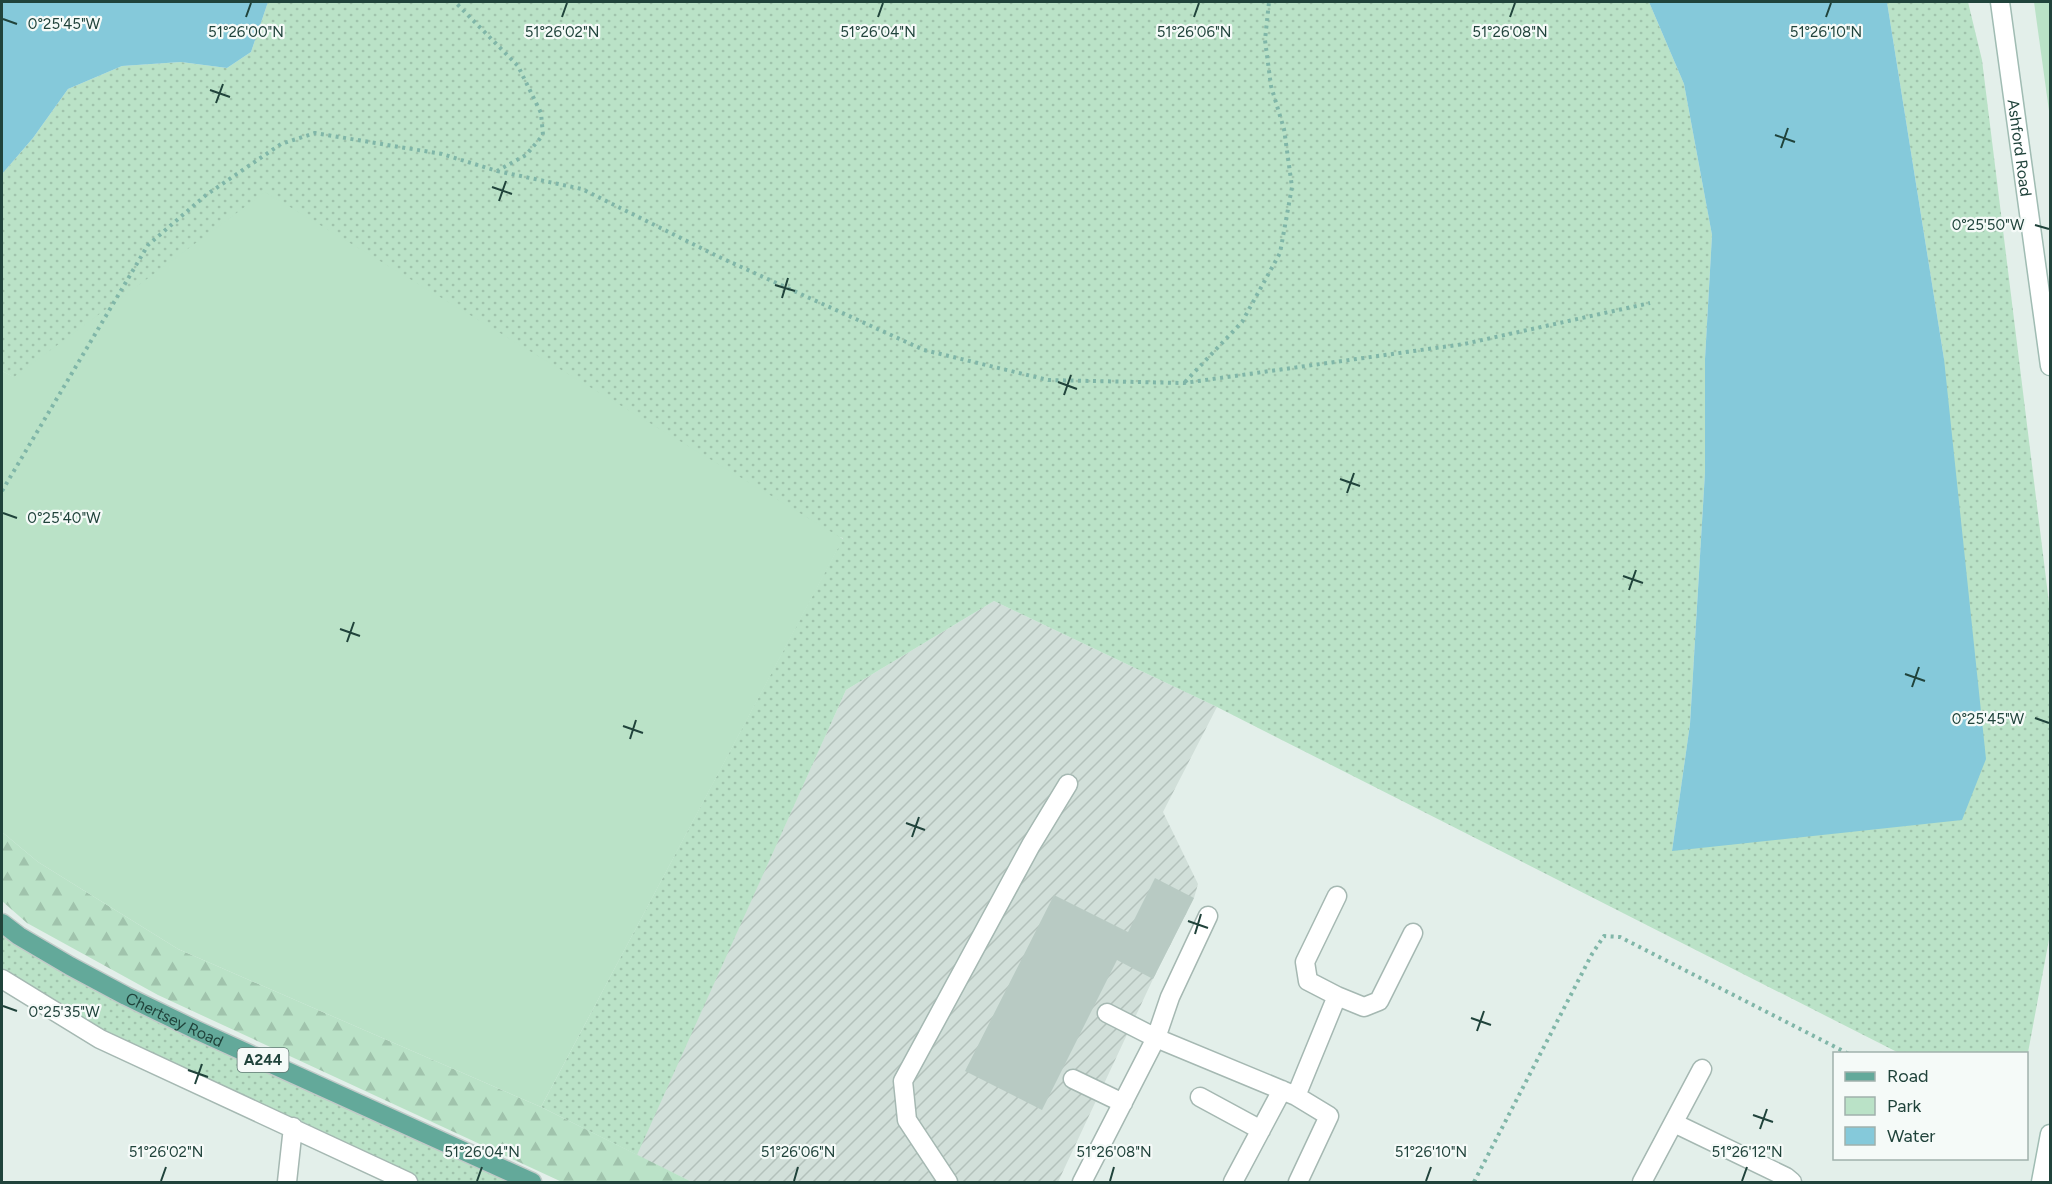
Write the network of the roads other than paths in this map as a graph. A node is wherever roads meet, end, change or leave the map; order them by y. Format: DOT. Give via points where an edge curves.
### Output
graph roads {
  1 [pos="2000,2"];
  2 [pos="2050,366"];
  3 [pos="1068,784"];
  4 [pos="1336,896"];
  5 [pos="1208,916"];
  6 [pos="2,923"];
  7 [pos="1413,933"];
  8 [pos="2,979"];
  9 [pos="1337,996"];
  10 [pos="1107,1013"];
  11 [pos="1156,1038"];
  12 [pos="1702,1069"];
  13 [pos="1073,1079"];
  14 [pos="1289,1093"];
  15 [pos="1200,1097"];
  16 [pos="1123,1103"];
  17 [pos="1674,1123"];
  18 [pos="292,1128"];
  19 [pos="1261,1130"];
  20 [pos="2050,1134"];
  21 [pos="521,1180"];
  22 [pos="287,1182"];
  23 [pos="408,1182"];
  24 [pos="948,1182"];
  25 [pos="1082,1182"];
  26 [pos="1233,1182"];
  27 [pos="1298,1182"];
  28 [pos="1642,1182"];
  29 [pos="1792,1182"];
  30 [pos="2041,1182"];
  1 -- 2 [label="street, Ashford Road"];
  3 -- 24 [label="street" via="903,1081 907,1120"];
  4 -- 9 [label="street" via="1305,962 1308,981"];
  5 -- 11 [label="street" via="1170,997"];
  6 -- 21 [label="main road, Chertsey Road / A244" via="70,966 136,1000"];
  7 -- 9 [label="street" via="1379,1001 1364,1007"];
  8 -- 18 [label="street" via="100,1039"];
  9 -- 14 [label="street"];
  10 -- 11 [label="street"];
  11 -- 14 [label="street"];
  11 -- 16 [label="street"];
  12 -- 17 [label="street"];
  13 -- 16 [label="street"];
  14 -- 19 [label="street"];
  14 -- 27 [label="street" via="1329,1116"];
  15 -- 19 [label="street"];
  16 -- 25 [label="street"];
  17 -- 28 [label="street"];
  17 -- 29 [label="street"];
  18 -- 22 [label="street"];
  18 -- 23 [label="street"];
  19 -- 26 [label="street"];
  20 -- 30 [label="street"];
}
